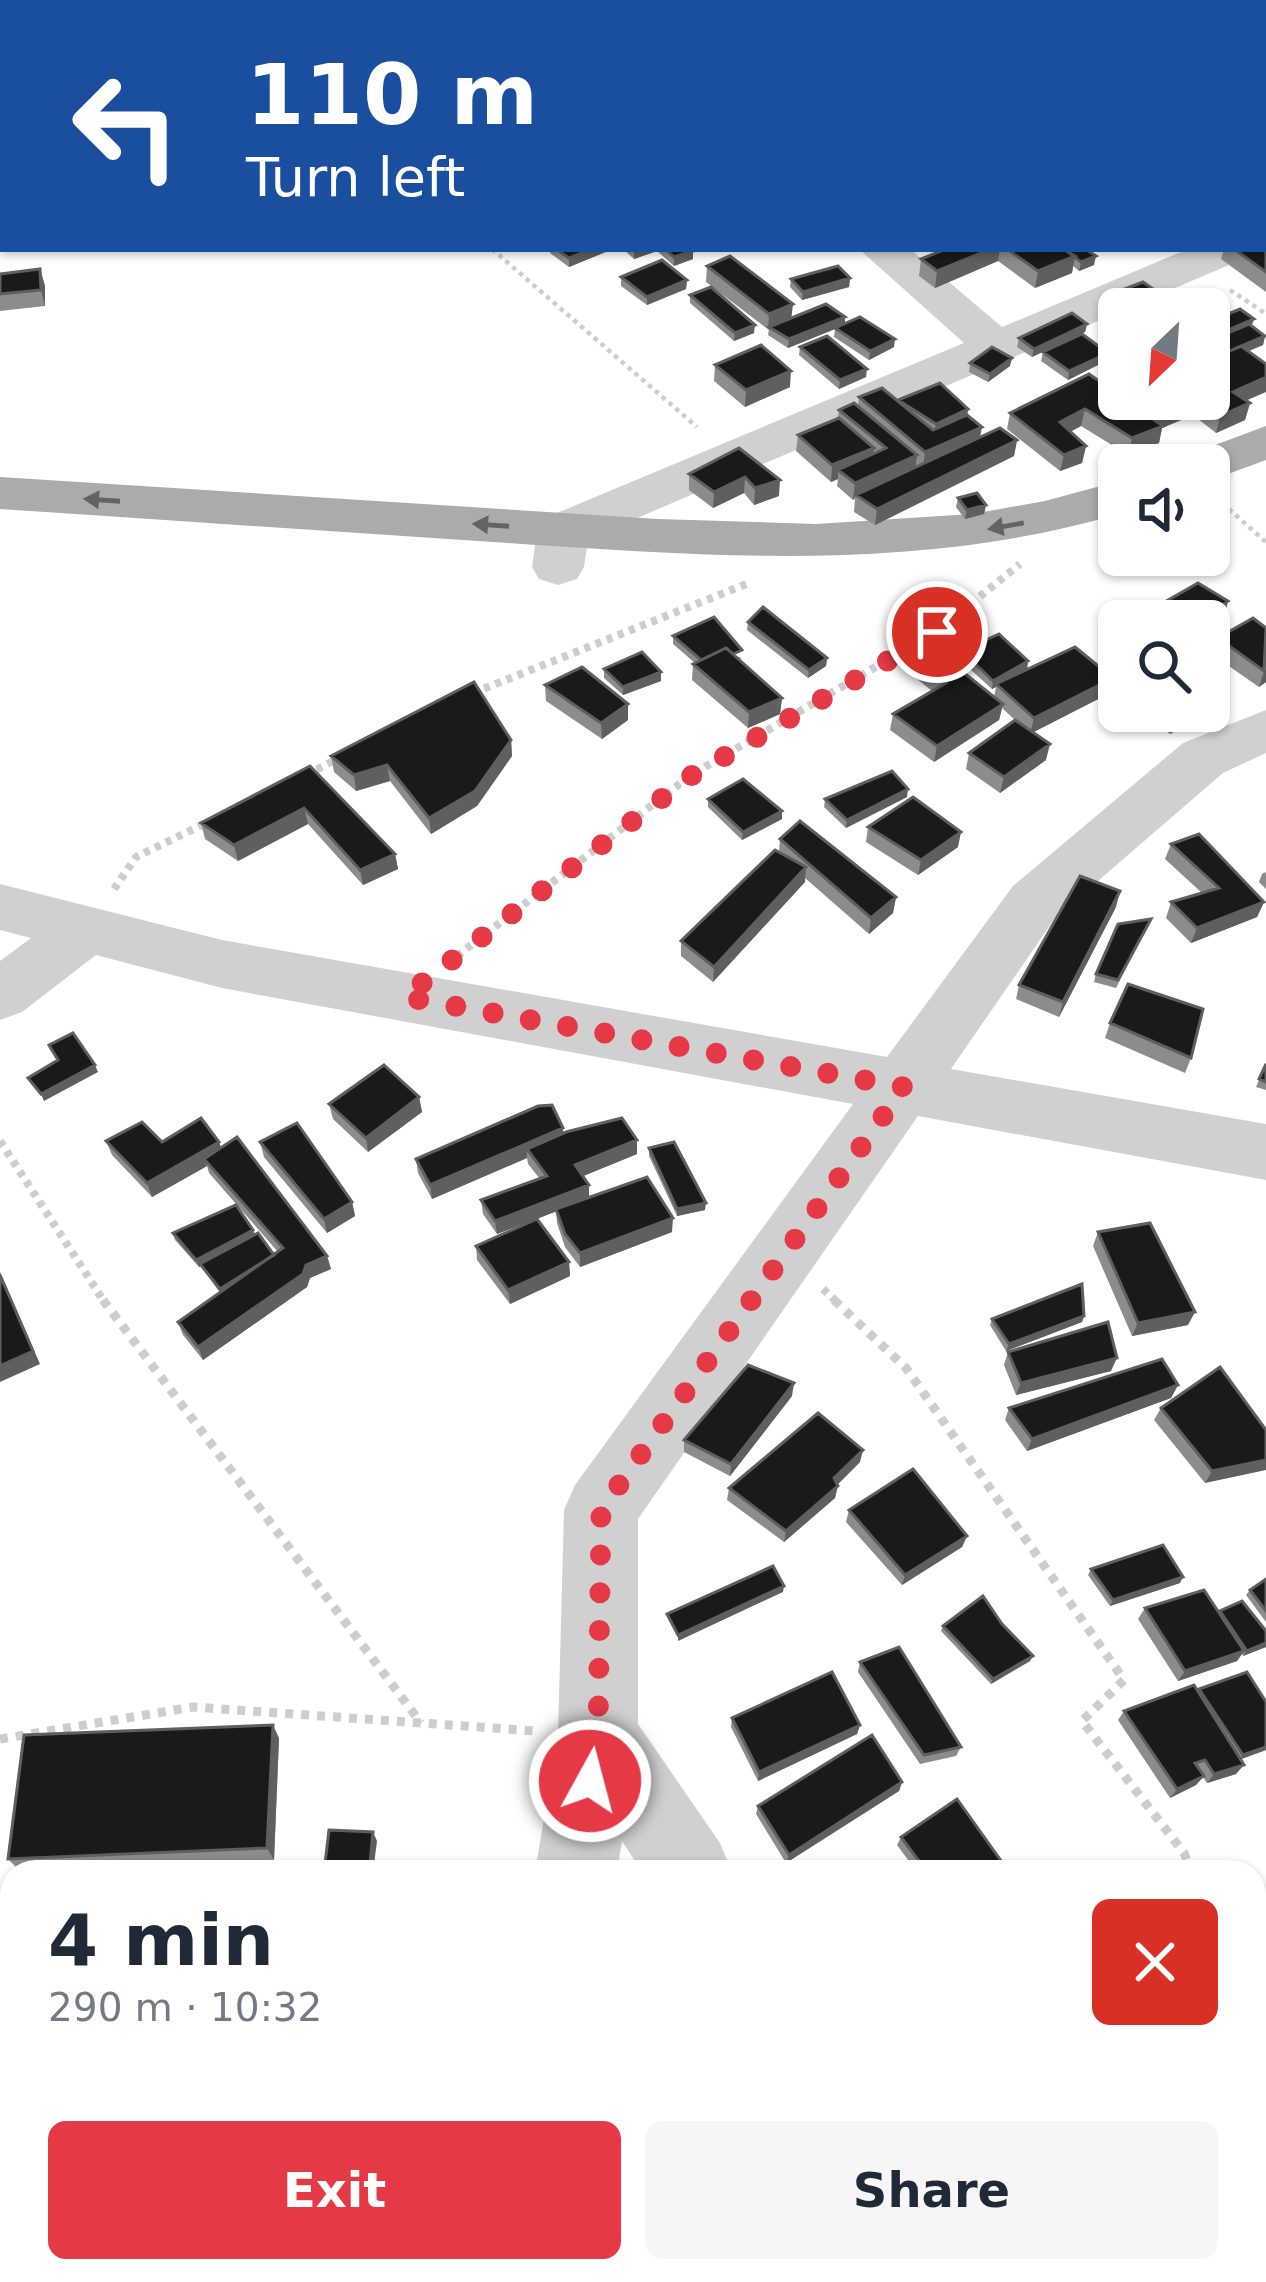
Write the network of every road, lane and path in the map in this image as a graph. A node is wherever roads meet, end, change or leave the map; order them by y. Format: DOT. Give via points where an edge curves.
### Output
graph roads {
  1 [pos="494,252"];
  2 [pos="886,252"];
  3 [pos="1220,252"];
  4 [pos="998,347"];
  5 [pos="1266,442"];
  6 [pos="734,459"];
  7 [pos="1230,484"];
  8 [pos="0,493"];
  9 [pos="1230,494"];
  10 [pos="1098,503"];
  11 [pos="0,532"];
  12 [pos="1266,542"];
  13 [pos="1098,545"];
  14 [pos="560,549"];
  15 [pos="1020,563"];
  16 [pos="769,575"];
  17 [pos="466,697"];
  18 [pos="1266,730"];
  19 [pos="342,757"];
  20 [pos="301,777"];
  21 [pos="218,817"];
  22 [pos="0,907"];
  23 [pos="85,930"];
  24 [pos="0,994"];
  25 [pos="404,997"];
  26 [pos="904,1087"];
  27 [pos="0,1141"];
  28 [pos="1266,1152"];
  29 [pos="785,1252"];
  30 [pos="421,1723"];
  31 [pos="598,1736"];
  32 [pos="0,1739"];
  33 [pos="578,1860"];
  34 [pos="683,1860"];
  35 [pos="1187,1860"];
  1 -- 6 [label="path"];
  2 -- 4 [label="street"];
  3 -- 4 [label="street"];
  4 -- 6 [label="street"];
  5 -- 7 [label="main road"];
  6 -- 14 [label="street"];
  14 -- 8 [label="main road, one-way"];
  9 -- 12 [label="path"];
  10 -- 14 [label="main road, one-way" via="1006,528"];
  11 -- 14 [label="main road"];
  13 -- 15 [label="main road"];
  14 -- 16 [label="main road"];
  15 -- 16 [label="main road" via="911,575"];
  15 -- 25 [label="path" via="937,632 691,776"];
  16 -- 17 [label="path"];
  18 -- 26 [label="street" via="1203,758 1034,902"];
  19 -- 20 [label="path"];
  21 -- 23 [label="path" via="136,857"];
  22 -- 23 [label="street"];
  23 -- 24 [label="street"];
  23 -- 25 [label="street"];
  25 -- 26 [label="street"];
  26 -- 28 [label="street"];
  26 -- 29 [label="street"];
  27 -- 30 [label="path" via="129,1340"];
  29 -- 31 [label="street" via="601,1510"];
  29 -- 35 [label="path" via="906,1368 1124,1680 1082,1721"];
  30 -- 31 [label="path"];
  30 -- 32 [label="path" via="193,1707"];
  31 -- 33 [label="street"];
  31 -- 34 [label="street"];
}
